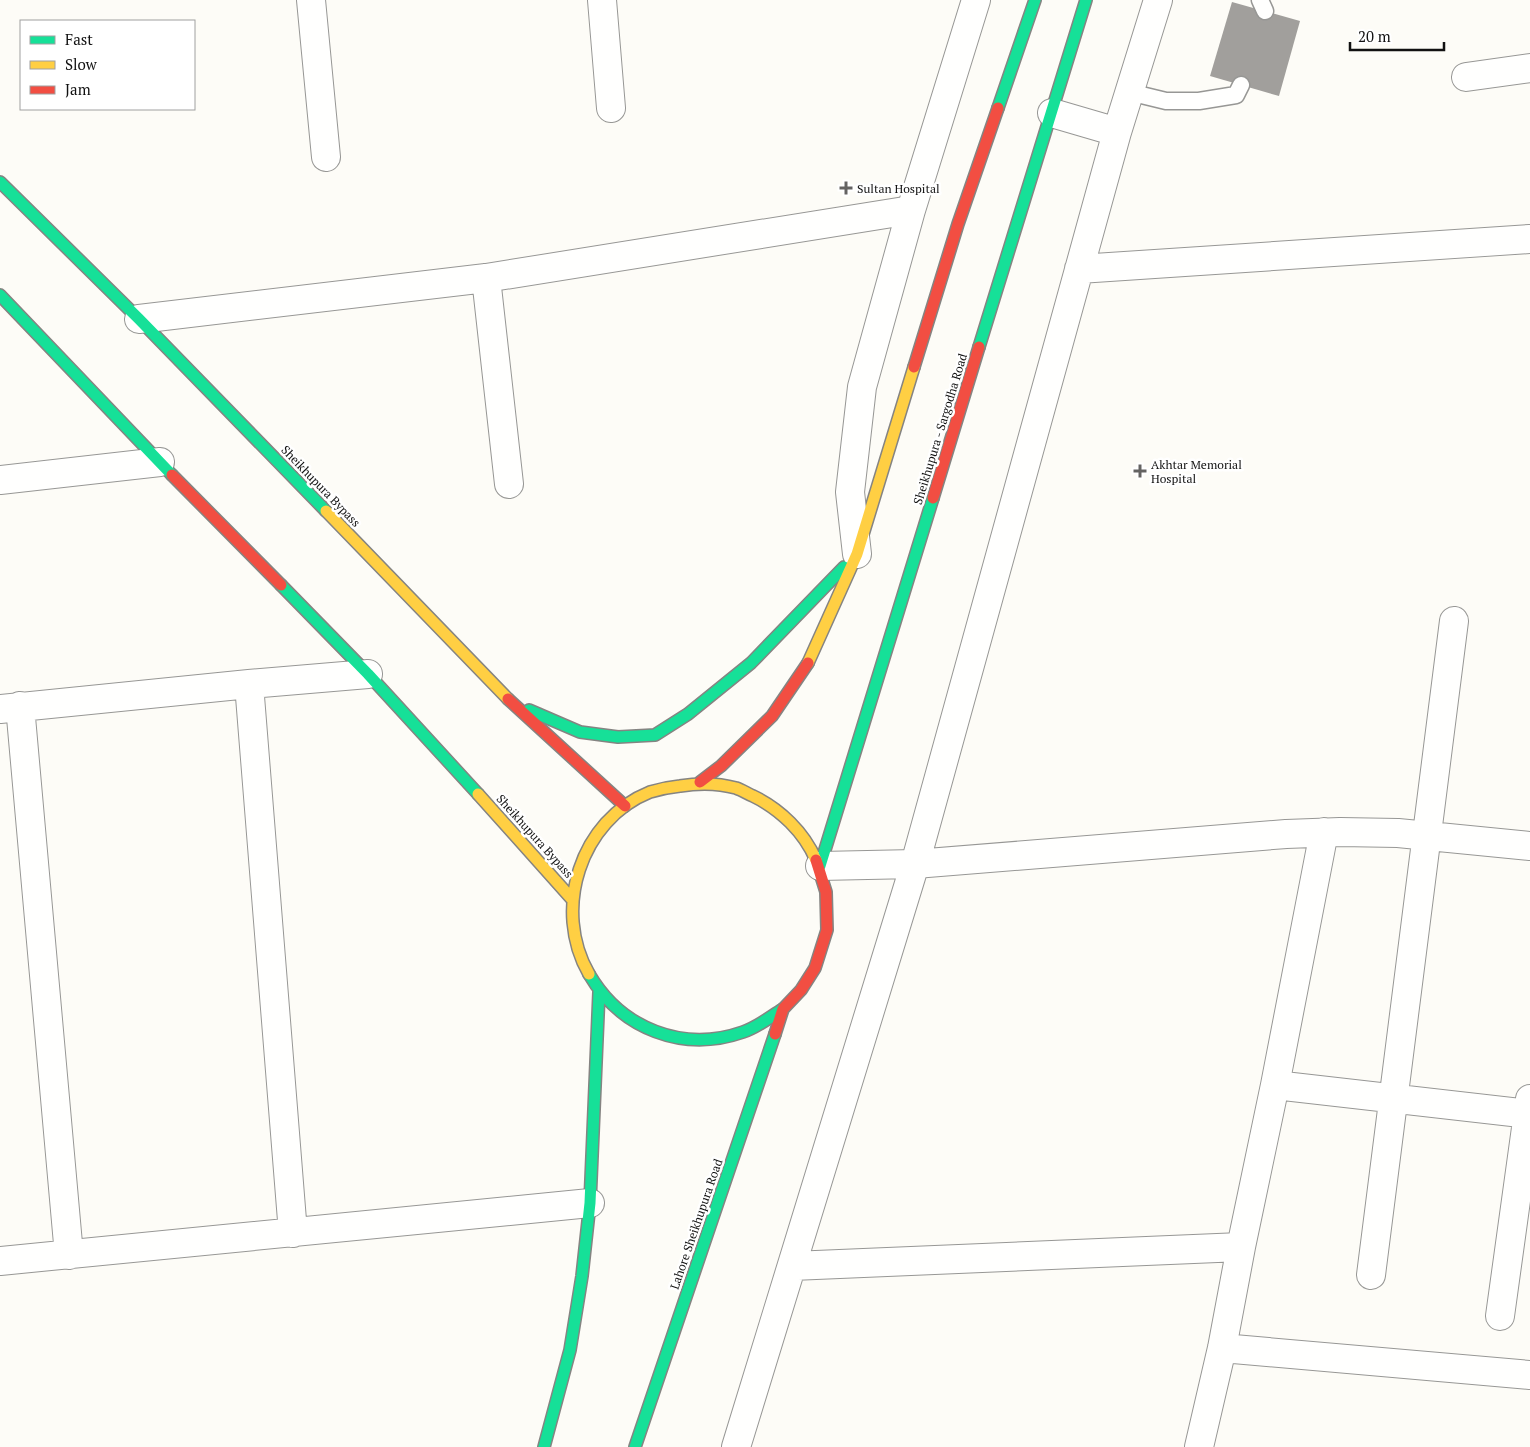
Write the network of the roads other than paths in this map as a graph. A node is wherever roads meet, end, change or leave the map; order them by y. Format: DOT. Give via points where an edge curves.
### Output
graph roads {
  1 [pos="311,0"];
  2 [pos="602,0"];
  3 [pos="976,0"];
  4 [pos="1035,0"];
  5 [pos="1086,0"];
  6 [pos="1158,0"];
  7 [pos="1530,68"];
  8 [pos="1466,77"];
  9 [pos="1241,85"];
  10 [pos="1129,92"];
  11 [pos="611,108"];
  12 [pos="1052,113"];
  13 [pos="1117,132"];
  14 [pos="326,157"];
  15 [pos="0,182"];
  16 [pos="912,210"];
  17 [pos="1530,238"];
  18 [pos="1079,269"];
  19 [pos="486,278"];
  20 [pos="0,295"];
  21 [pos="139,319"];
  22 [pos="160,462"];
  23 [pos="0,480"];
  24 [pos="509,484"];
  25 [pos="857,554"];
  26 [pos="1454,621"];
  27 [pos="368,674"];
  28 [pos="249,684"];
  29 [pos="512,703"];
  30 [pos="10,708"];
  31 [pos="700,782"];
  32 [pos="625,806"];
  33 [pos="1324,832"];
  34 [pos="1426,836"];
  35 [pos="1530,846"];
  36 [pos="914,864"];
  37 [pos="820,866"];
  38 [pos="572,898"];
  39 [pos="600,992"];
  40 [pos="783,1009"];
  41 [pos="1275,1085"];
  42 [pos="1393,1098"];
  43 [pos="1529,1109"];
  44 [pos="590,1203"];
  45 [pos="293,1233"];
  46 [pos="1241,1247"];
  47 [pos="69,1255"];
  48 [pos="0,1261"];
  49 [pos="792,1266"];
  50 [pos="1371,1275"];
  51 [pos="1500,1316"];
  52 [pos="1222,1348"];
  53 [pos="1530,1375"];
  54 [pos="544,1447"];
  55 [pos="636,1447"];
  56 [pos="736,1447"];
  57 [pos="1198,1447"];
  1 -- 14 [label="street"];
  2 -- 11 [label="street"];
  3 -- 16 [label="street"];
  4 -- 25 [label="highway" via="958,224"];
  5 -- 12 [label="highway, Sheikhupura - Sargodha Road"];
  6 -- 10 [label="street"];
  7 -- 8 [label="street"];
  9 -- 10 [label="lane" via="1236,95 1199,101 1166,101"];
  10 -- 13 [label="street"];
  12 -- 13 [label="street"];
  12 -- 37 [label="highway, Sheikhupura - Sargodha Road"];
  13 -- 18 [label="street"];
  15 -- 21 [label="highway, Sheikhupura Bypass"];
  16 -- 19 [label="street"];
  16 -- 25 [label="street" via="862,387 850,492"];
  17 -- 18 [label="street"];
  18 -- 36 [label="street"];
  19 -- 21 [label="street"];
  19 -- 24 [label="street"];
  20 -- 22 [label="highway, Sheikhupura Bypass"];
  21 -- 29 [label="highway, Sheikhupura Bypass"];
  22 -- 23 [label="street"];
  22 -- 27 [label="highway, Sheikhupura Bypass"];
  25 -- 29 [label="highway" via="751,663 688,714 655,734 618,737 580,732"];
  25 -- 31 [label="highway" via="808,663 772,716"];
  26 -- 34 [label="street"];
  27 -- 28 [label="street"];
  27 -- 38 [label="highway, Sheikhupura Bypass"];
  28 -- 30 [label="street"];
  28 -- 45 [label="street"];
  29 -- 32 [label="highway, Sheikhupura Bypass"];
  30 -- 47 [label="street"];
  31 -- 32 [label="highway" via="674,784 649,792"];
  31 -- 37 [label="highway" via="726,785 751,793 773,806 792,822"];
  32 -- 38 [label="highway" via="599,831 580,862"];
  33 -- 34 [label="street"];
  33 -- 36 [label="street"];
  33 -- 41 [label="street"];
  34 -- 35 [label="street"];
  34 -- 42 [label="street"];
  36 -- 37 [label="street"];
  36 -- 49 [label="street"];
  37 -- 40 [label="highway" via="828,917 824,944 815,968"];
  38 -- 39 [label="highway" via="572,931 582,963"];
  39 -- 40 [label="highway" via="630,1020 667,1036 708,1040 748,1031"];
  39 -- 44 [label="highway"];
  40 -- 55 [label="highway, Lahore Sheikhupura Road"];
  41 -- 42 [label="street"];
  41 -- 46 [label="street"];
  42 -- 43 [label="street"];
  42 -- 50 [label="street"];
  43 -- 51 [label="street"];
  44 -- 45 [label="street"];
  44 -- 54 [label="highway" via="570,1350"];
  45 -- 47 [label="street"];
  46 -- 49 [label="street"];
  46 -- 52 [label="street"];
  47 -- 48 [label="street"];
  49 -- 56 [label="street"];
  52 -- 53 [label="street"];
  52 -- 57 [label="street"];
}
